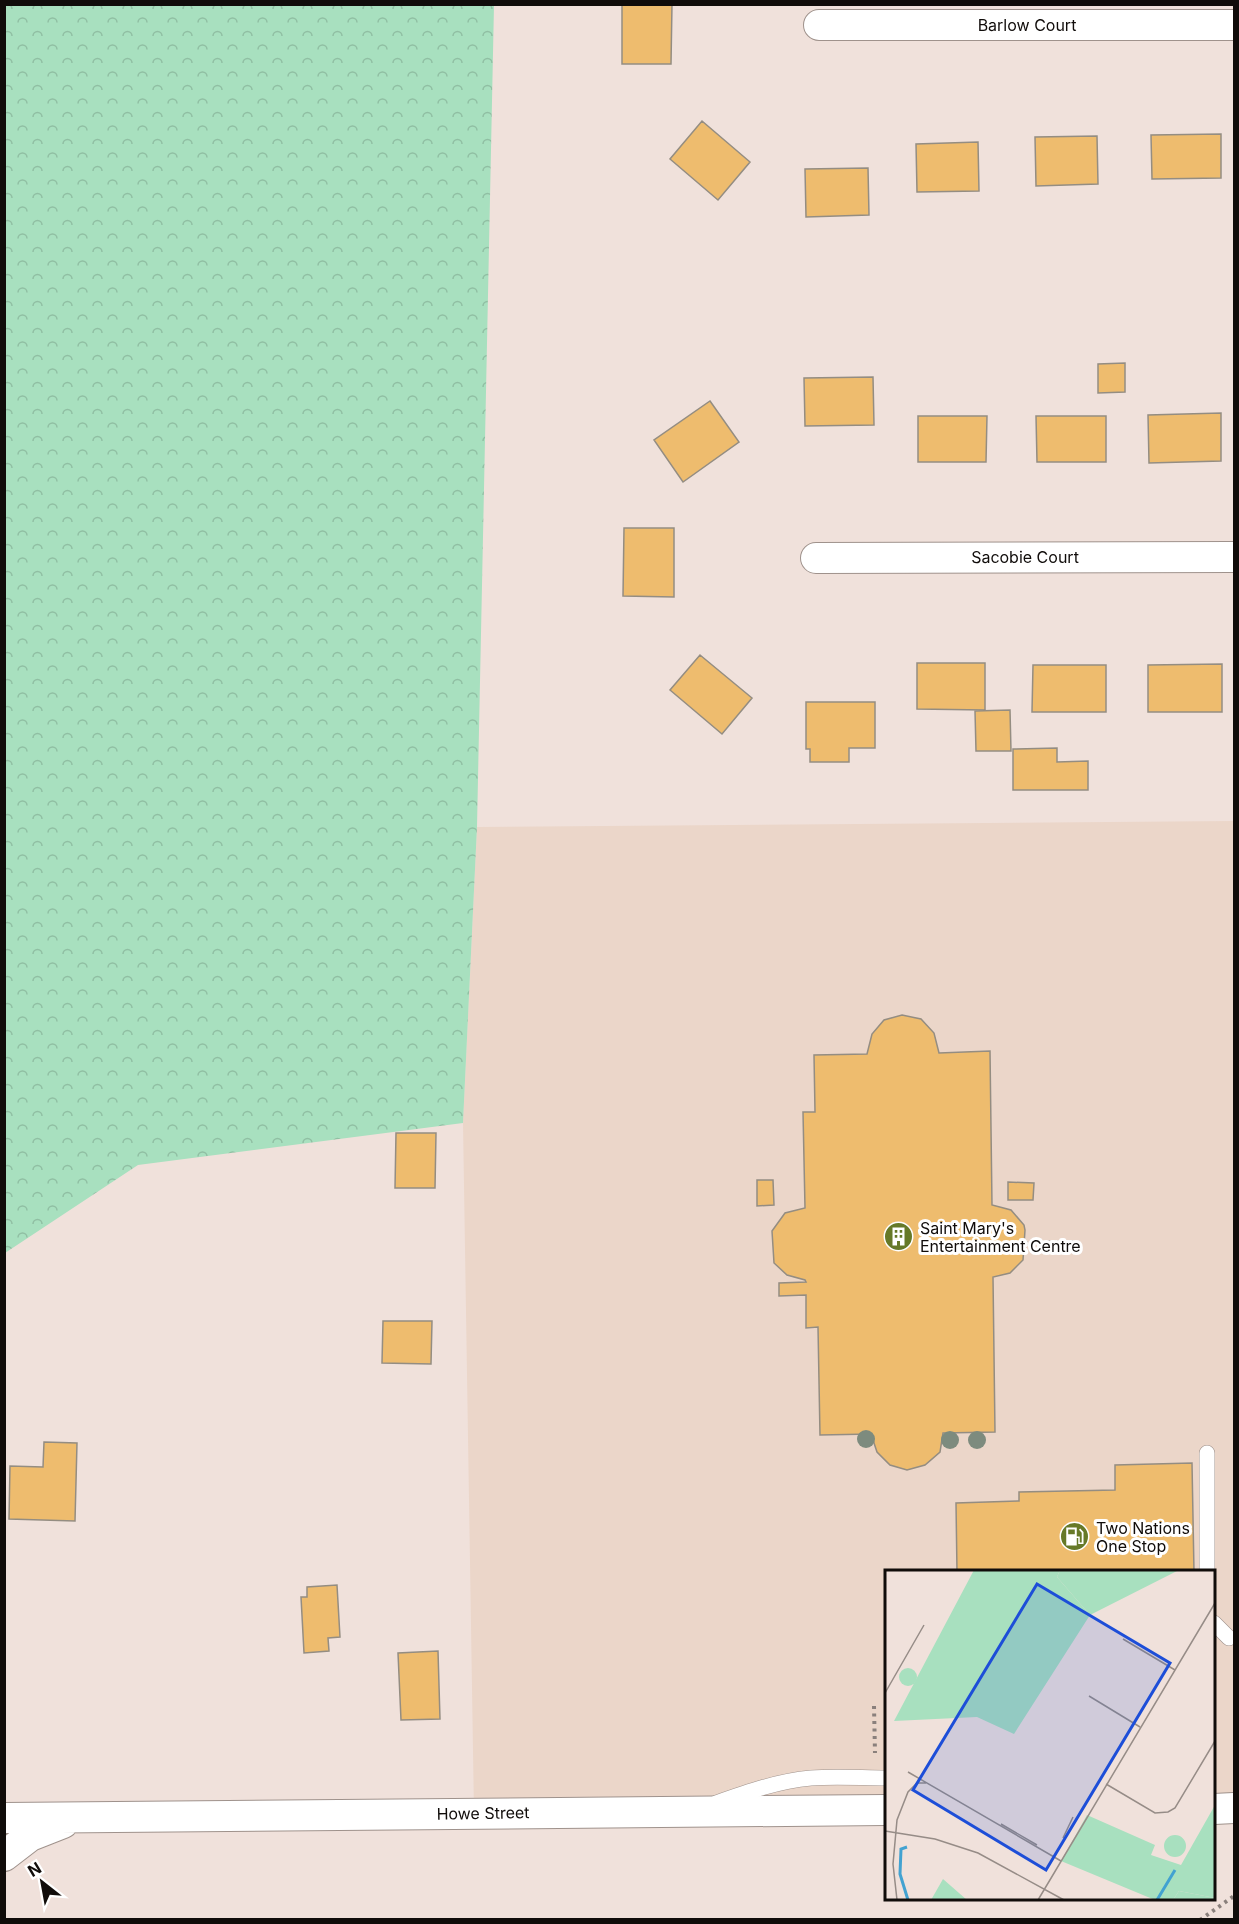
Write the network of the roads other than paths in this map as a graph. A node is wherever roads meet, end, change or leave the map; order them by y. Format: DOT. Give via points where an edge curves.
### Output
graph roads {
  1 [pos="819,25"];
  2 [pos="1234,26"];
  3 [pos="1234,557"];
  4 [pos="816,558"];
  5 [pos="1207,1453"];
  6 [pos="1207,1570"];
  7 [pos="1215,1624"];
  8 [pos="1229,1638"];
  9 [pos="885,1778"];
  10 [pos="1234,1808"];
  11 [pos="1215,1809"];
  12 [pos="885,1810"];
  13 [pos="695,1811"];
  14 [pos="80,1816"];
  15 [pos="4,1818"];
  16 [pos="4,1856"];
  1 -- 2 [label="street, Barlow Court"];
  3 -- 4 [label="street, Sacobie Court"];
  5 -- 6 [label="lane"];
  7 -- 8 [label="lane"];
  9 -- 13 [label="lane" via="812,1778 780,1783"];
  10 -- 11 [label="street"];
  12 -- 13 [label="street, Howe Street"];
  13 -- 14 [label="street, Howe Street"];
  14 -- 15 [label="street, Howe Street"];
  14 -- 16 [label="street, Howe Street" via="30,1836"];
}
